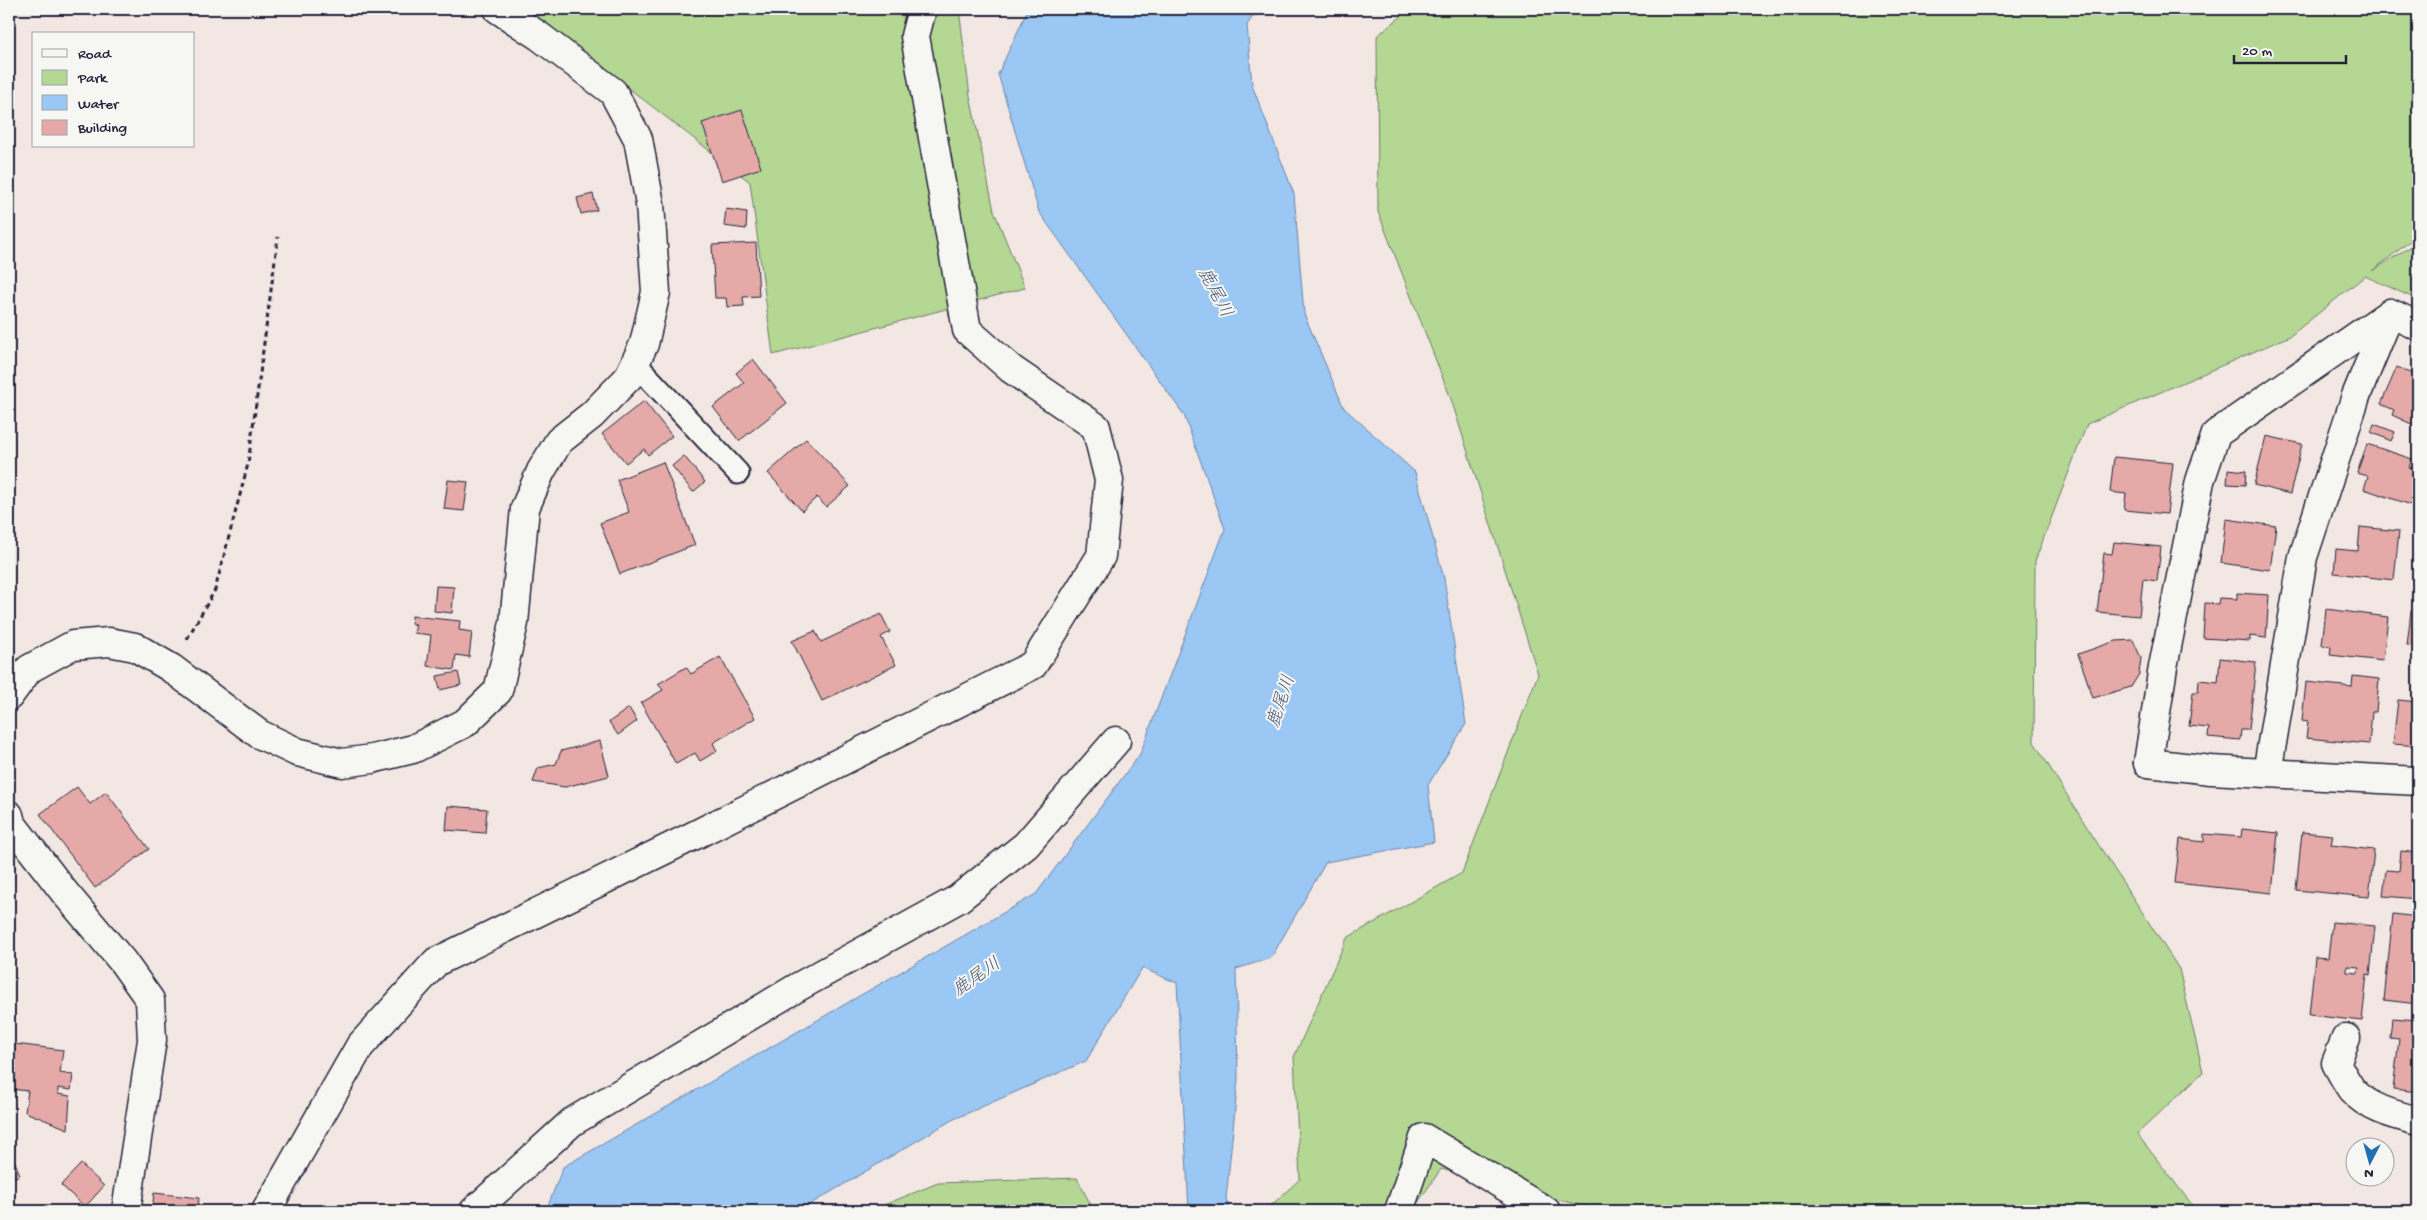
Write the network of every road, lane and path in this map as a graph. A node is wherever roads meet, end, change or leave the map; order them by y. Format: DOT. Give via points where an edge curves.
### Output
graph roads {
  1 [pos="498,9"];
  2 [pos="922,9"];
  3 [pos="278,237"];
  4 [pos="2390,313"];
  5 [pos="2418,326"];
  6 [pos="635,363"];
  7 [pos="738,473"];
  8 [pos="171,668"];
  9 [pos="9,696"];
  10 [pos="1116,740"];
  11 [pos="2267,773"];
  12 [pos="2418,781"];
  13 [pos="9,815"];
  14 [pos="2346,1038"];
  15 [pos="2418,1121"];
  16 [pos="1400,1208"];
  17 [pos="126,1211"];
  18 [pos="266,1211"];
  19 [pos="474,1211"];
  20 [pos="1546,1211"];
  1 -- 6 [label="street" via="540,36 613,92 638,139 650,204 656,292 644,344"];
  2 -- 18 [label="street" via="915,36 967,330 1011,369 1096,427 1109,480 1101,556 1033,665 436,962 360,1046"];
  3 -- 8 [label="path" via="248,464 215,590"];
  4 -- 5 [label="street"];
  4 -- 11 [label="street" via="2356,396 2303,558"];
  4 -- 11 [label="street" via="2216,434 2200,481 2162,667 2148,763"];
  6 -- 7 [label="lane"];
  6 -- 8 [label="street" via="628,378 592,415 559,441 542,471 525,508 514,623 498,691 465,723 413,749 342,763 297,752 259,734"];
  8 -- 9 [label="street" via="135,647 109,642 73,645 29,669"];
  10 -- 19 [label="street" via="1026,845 958,899 798,987 572,1122"];
  11 -- 12 [label="street"];
  13 -- 17 [label="street" via="64,893 123,962 150,1000 152,1040"];
  14 -- 15 [label="street" via="2336,1063 2352,1090 2368,1104"];
  16 -- 20 [label="street" via="1424,1138"];
}
